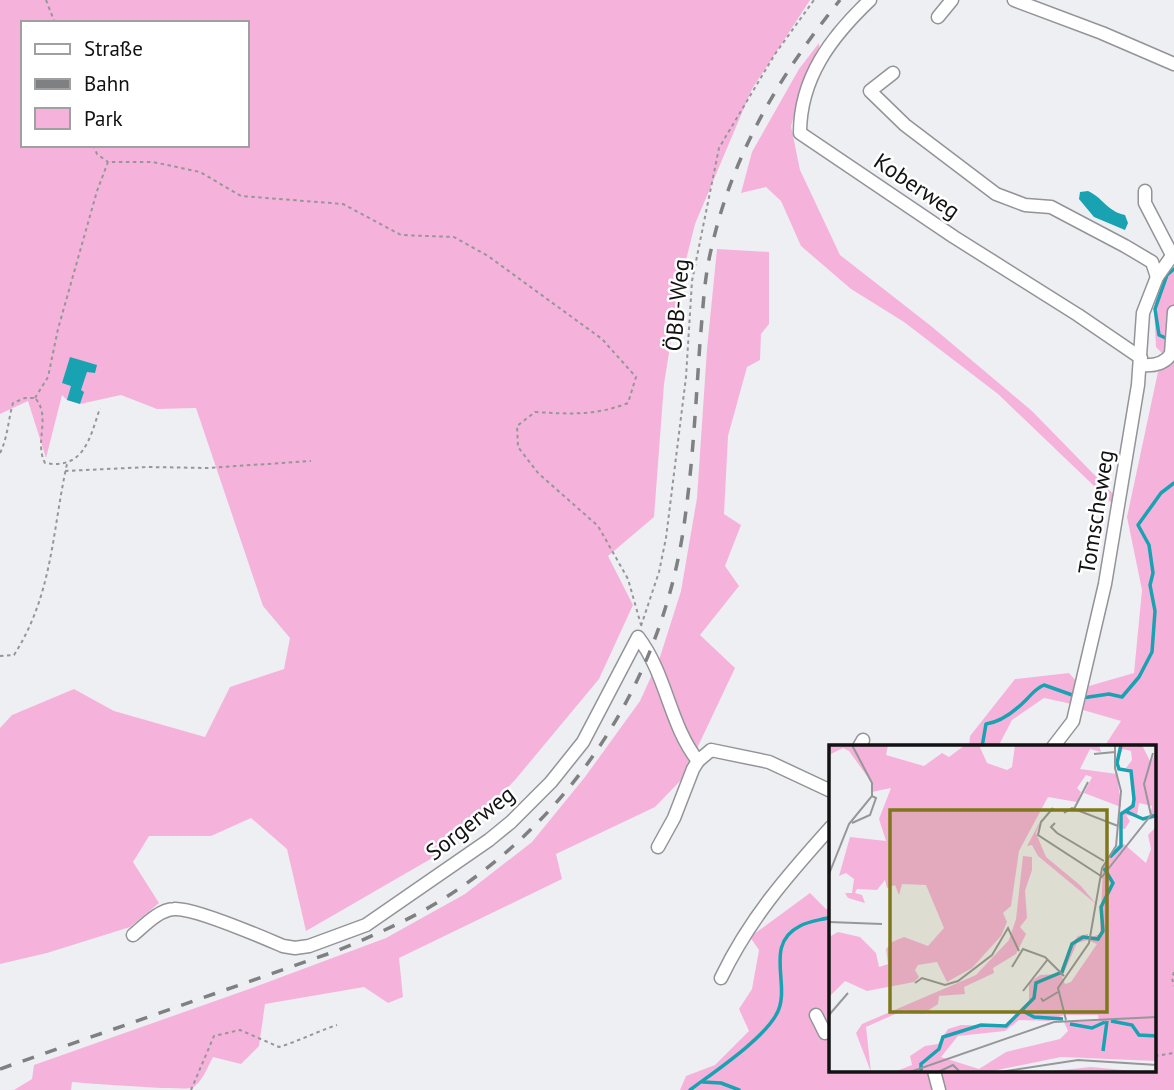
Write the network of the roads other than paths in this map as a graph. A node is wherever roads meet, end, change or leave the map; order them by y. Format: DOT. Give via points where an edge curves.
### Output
graph roads {
  1 [pos="870,0"];
  2 [pos="952,0"];
  3 [pos="1014,0"];
  4 [pos="938,17"];
  5 [pos="1174,64"];
  6 [pos="893,72"];
  7 [pos="1146,191"];
  8 [pos="1173,254"];
  9 [pos="1157,278"];
  10 [pos="1174,312"];
  11 [pos="1141,362"];
  12 [pos="1055,745"];
  13 [pos="698,761"];
  14 [pos="829,790"];
  15 [pos="829,829"];
  16 [pos="658,847"];
  17 [pos="133,935"];
  18 [pos="721,978"];
  19 [pos="816,1015"];
  20 [pos="829,1031"];
  21 [pos="934,1072"];
  22 [pos="939,1090"];
  1 -- 11 [label="street, Koberweg" via="844,25 816,67 801,108 800,134 1078,315"];
  2 -- 4 [label="street"];
  3 -- 5 [label="street"];
  6 -- 9 [label="street" via="870,91 905,125 996,194 1024,205 1051,207 1152,262"];
  7 -- 8 [label="street" via="1145,203"];
  8 -- 9 [label="street, Tomscheweg"];
  9 -- 11 [label="street, Tomscheweg" via="1143,313"];
  10 -- 11 [label="street" via="1171,354 1153,366"];
  11 -- 12 [label="street, Tomscheweg" via="1105,584 1073,721"];
  13 -- 14 [label="street" via="711,750 719,750 769,762"];
  13 -- 16 [label="street"];
  13 -- 17 [label="street, Sorgerweg" via="687,747 650,653 638,637 583,742 551,782 489,840 366,925 295,948 174,909 159,914"];
  15 -- 18 [label="street" via="763,906"];
  19 -- 20 [label="street" via="825,1033"];
  21 -- 22 [label="street"];
}
